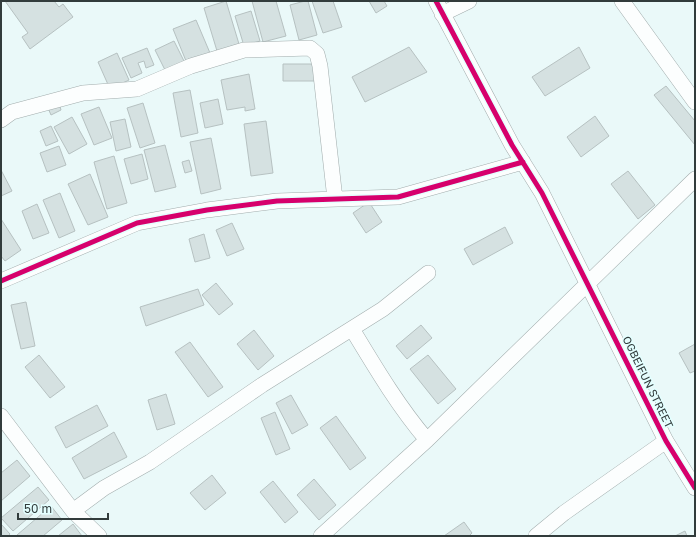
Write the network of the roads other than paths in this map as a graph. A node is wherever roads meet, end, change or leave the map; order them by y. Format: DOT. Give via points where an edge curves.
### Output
graph roads {
  1 [pos="469,1"];
  2 [pos="622,1"];
  3 [pos="439,7"];
  4 [pos="695,102"];
  5 [pos="1,120"];
  6 [pos="523,162"];
  7 [pos="695,179"];
  8 [pos="335,199"];
  9 [pos="428,273"];
  10 [pos="1,281"];
  11 [pos="588,283"];
  12 [pos="352,329"];
  13 [pos="1,416"];
  14 [pos="427,440"];
  15 [pos="666,441"];
  16 [pos="695,488"];
  17 [pos="73,511"];
  18 [pos="99,536"];
  19 [pos="321,536"];
  20 [pos="536,536"];
  1 -- 3 [label="street"];
  2 -- 4 [label="street"];
  3 -- 6 [label="street, OGBEIFUN STREET"];
  5 -- 8 [label="street" via="12,112 83,93 137,89 191,66 244,50 310,48 317,54 320,66"];
  6 -- 8 [label="street" via="398,196"];
  6 -- 11 [label="street, OGBEIFUN STREET" via="542,193"];
  7 -- 11 [label="street"];
  8 -- 10 [label="street" via="277,201 137,223"];
  9 -- 12 [label="street" via="383,309"];
  11 -- 14 [label="street"];
  11 -- 15 [label="street, OGBEIFUN STREET"];
  12 -- 14 [label="street" via="389,389"];
  12 -- 17 [label="street" via="262,385 150,462 104,488"];
  13 -- 17 [label="street"];
  14 -- 19 [label="street"];
  15 -- 16 [label="street, OGBEIFUN STREET"];
  15 -- 20 [label="street" via="564,513"];
  17 -- 18 [label="street"];
}
